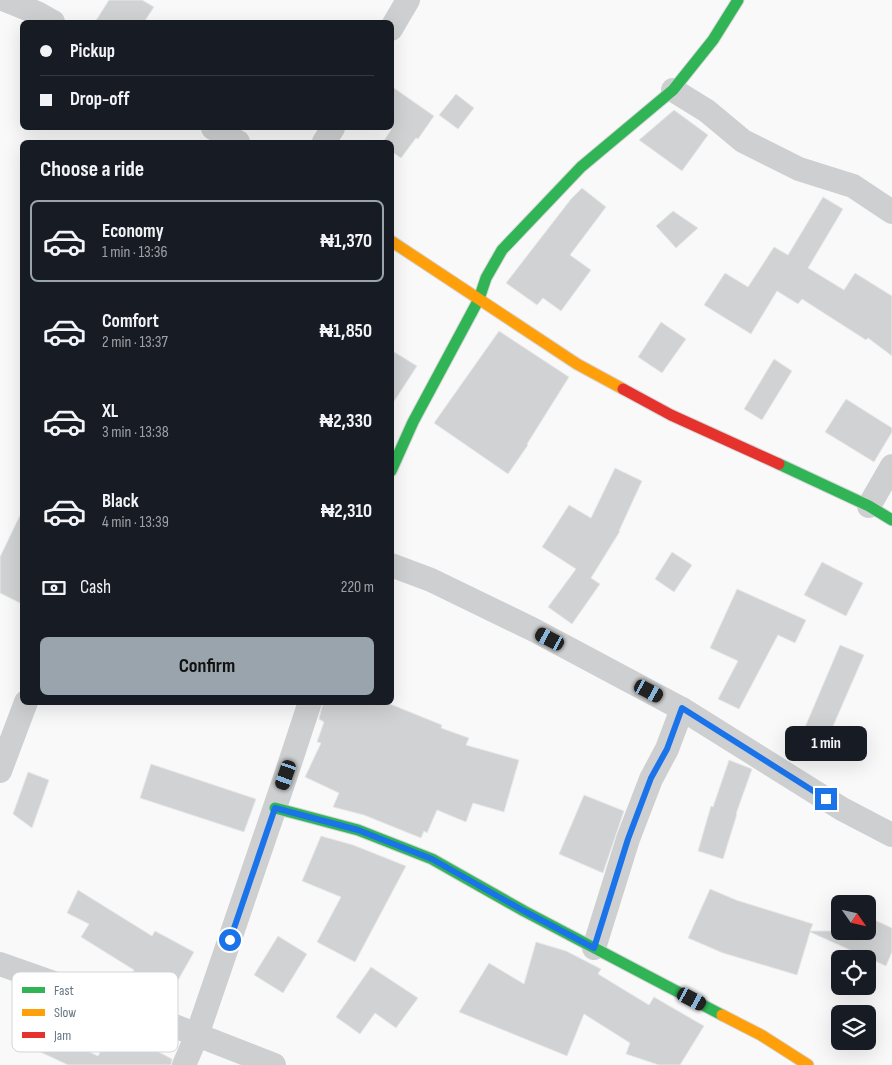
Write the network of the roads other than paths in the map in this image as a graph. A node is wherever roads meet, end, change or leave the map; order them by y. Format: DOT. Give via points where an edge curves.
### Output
graph roads {
  1 [pos="5,0"];
  2 [pos="408,0"];
  3 [pos="738,0"];
  4 [pos="49,20"];
  5 [pos="394,24"];
  6 [pos="673,90"];
  7 [pos="217,130"];
  8 [pos="234,140"];
  9 [pos="892,212"];
  10 [pos="394,243"];
  11 [pos="480,299"];
  12 [pos="394,464"];
  13 [pos="892,466"];
  14 [pos="869,506"];
  15 [pos="892,520"];
  16 [pos="394,566"];
  17 [pos="25,705"];
  18 [pos="309,705"];
  19 [pos="682,708"];
  20 [pos="0,771"];
  21 [pos="275,808"];
  22 [pos="892,835"];
  23 [pos="594,948"];
  24 [pos="0,964"];
  25 [pos="22,972"];
  26 [pos="178,1028"];
  27 [pos="197,1035"];
  28 [pos="184,1065"];
  29 [pos="274,1065"];
  30 [pos="808,1065"];
  1 -- 4 [label="street"];
  2 -- 5 [label="street"];
  3 -- 6 [label="street" via="713,40"];
  6 -- 9 [label="street" via="707,111 743,141 799,169 853,186"];
  6 -- 11 [label="street" via="547,201 502,250 486,278"];
  7 -- 8 [label="street"];
  10 -- 11 [label="street"];
  11 -- 12 [label="street" via="413,422"];
  11 -- 14 [label="street" via="577,364 671,415"];
  13 -- 14 [label="street"];
  14 -- 15 [label="street"];
  16 -- 19 [label="street" via="440,584 534,630"];
  17 -- 20 [label="street"];
  18 -- 21 [label="street"];
  19 -- 22 [label="street" via="842,809"];
  19 -- 23 [label="street" via="628,839"];
  21 -- 23 [label="street" via="358,830 432,859"];
  21 -- 27 [label="street"];
  23 -- 30 [label="street" via="761,1035"];
  24 -- 25 [label="street"];
  26 -- 27 [label="street"];
  27 -- 28 [label="street"];
  27 -- 29 [label="street"];
}
